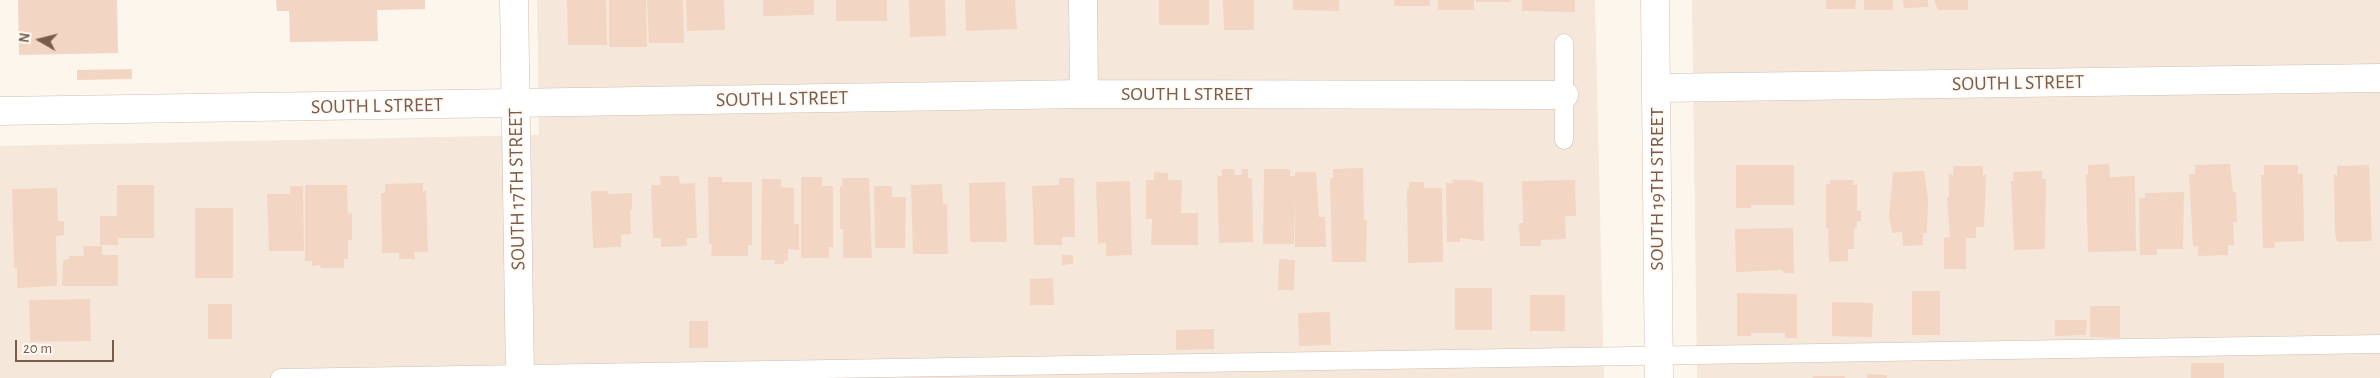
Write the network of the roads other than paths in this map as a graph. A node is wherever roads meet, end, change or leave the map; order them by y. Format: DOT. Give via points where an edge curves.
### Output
graph roads {
  1 [pos="514,0"];
  2 [pos="1083,0"];
  3 [pos="1655,0"];
  4 [pos="1564,44"];
  5 [pos="2380,78"];
  6 [pos="1657,88"];
  7 [pos="1084,94"];
  8 [pos="1564,95"];
  9 [pos="516,104"];
  10 [pos="0,111"];
  11 [pos="1564,140"];
  12 [pos="2380,344"];
  13 [pos="1659,366"];
  14 [pos="520,376"];
  15 [pos="280,378"];
  1 -- 9 [label="street, SOUTH 17TH STREET"];
  2 -- 7 [label="street"];
  3 -- 6 [label="street, SOUTH 19TH STREET"];
  4 -- 8 [label="lane"];
  5 -- 6 [label="street, SOUTH L STREET"];
  6 -- 13 [label="street, SOUTH 19TH STREET"];
  7 -- 8 [label="street, SOUTH L STREET"];
  7 -- 9 [label="street, SOUTH L STREET"];
  8 -- 11 [label="lane"];
  9 -- 10 [label="street, SOUTH L STREET"];
  9 -- 14 [label="street, SOUTH 17TH STREET"];
  12 -- 13 [label="lane"];
  13 -- 14 [label="lane" via="1087,367"];
  14 -- 15 [label="lane"];
}
